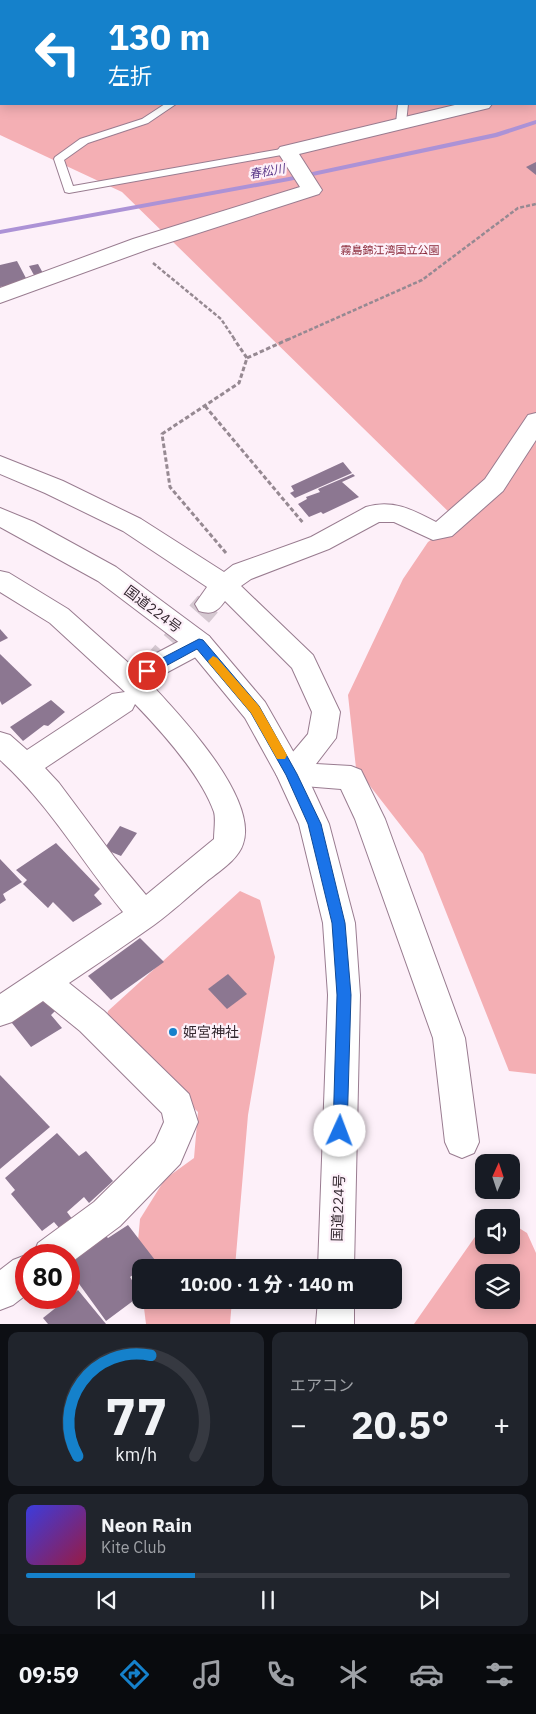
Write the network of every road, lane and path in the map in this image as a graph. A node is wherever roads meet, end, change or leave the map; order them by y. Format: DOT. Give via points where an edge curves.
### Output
graph roads {
  1 [pos="169,105"];
  2 [pos="403,105"];
  3 [pos="478,105"];
  4 [pos="401,123"];
  5 [pos="287,151"];
  6 [pos="536,204"];
  7 [pos="133,246"];
  8 [pos="0,296"];
  9 [pos="247,358"];
  10 [pos="205,406"];
  11 [pos="536,421"];
  12 [pos="0,464"];
  13 [pos="0,517"];
  14 [pos="320,543"];
  15 [pos="0,580"];
  16 [pos="225,587"];
  17 [pos="199,643"];
  18 [pos="126,691"];
  19 [pos="0,743"];
  20 [pos="26,766"];
  21 [pos="291,774"];
  22 [pos="144,915"];
  23 [pos="44,982"];
  24 [pos="0,1012"];
  25 [pos="462,1142"];
  26 [pos="65,1244"];
  27 [pos="336,1259"];
  28 [pos="15,1281"];
  29 [pos="0,1292"];
  30 [pos="336,1309"];
  31 [pos="335,1324"];
  1 -- 5 [label="lane" via="145,121 84,142 59,159 69,190"];
  2 -- 4 [label="lane"];
  3 -- 4 [label="main road"];
  4 -- 5 [label="main road"];
  5 -- 7 [label="main road" via="312,190"];
  6 -- 9 [label="path" via="518,208 422,280"];
  7 -- 8 [label="main road"];
  7 -- 9 [label="path" via="221,319"];
  9 -- 10 [label="path" via="239,383"];
  10 -- 14 [label="path"];
  10 -- 16 [label="path" via="162,434 170,487"];
  11 -- 14 [label="main road" via="494,484 443,530 433,531 398,513 375,513"];
  12 -- 16 [label="main road" via="132,525"];
  13 -- 17 [label="main road, 国道224号" via="107,574"];
  14 -- 16 [label="main road"];
  15 -- 18 [label="main road" via="59,616"];
  16 -- 21 [label="main road" via="303,662 326,712 322,738"];
  17 -- 18 [label="main road"];
  17 -- 21 [label="main road, 国道224号" via="255,710"];
  18 -- 20 [label="main road"];
  18 -- 22 [label="main road" via="178,730 207,772 229,813 229,843"];
  19 -- 20 [label="main road"];
  20 -- 22 [label="main road" via="49,791 104,867"];
  21 -- 25 [label="main road" via="351,778 370,819 449,1038"];
  21 -- 27 [label="main road, 国道224号" via="314,824 339,923 344,995"];
  22 -- 23 [label="main road"];
  23 -- 24 [label="main road"];
  23 -- 26 [label="main road" via="92,1021 177,1105 181,1122 168,1153 107,1214"];
  28 -- 29 [label="main road"];
  30 -- 31 [label="main road"];
}
